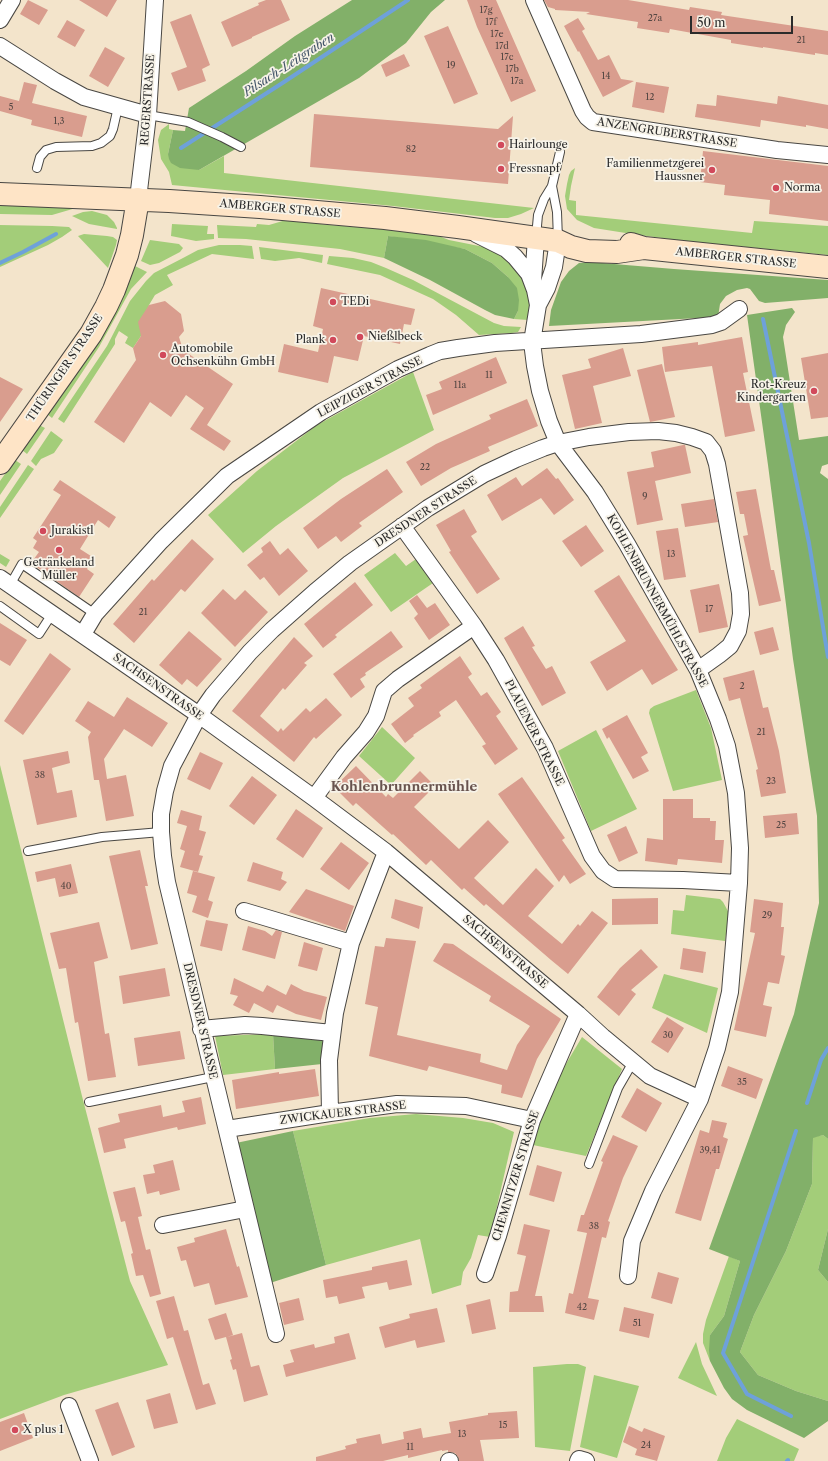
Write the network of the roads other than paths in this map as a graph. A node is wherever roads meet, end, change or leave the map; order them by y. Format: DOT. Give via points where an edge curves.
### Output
graph roads {
  1 [pos="12,0"];
  2 [pos="155,0"];
  3 [pos="534,0"];
  4 [pos="0,20"];
  5 [pos="0,46"];
  6 [pos="118,106"];
  7 [pos="148,115"];
  8 [pos="240,147"];
  9 [pos="560,152"];
  10 [pos="828,155"];
  11 [pos="37,168"];
  12 [pos="552,186"];
  13 [pos="0,194"];
  14 [pos="138,199"];
  15 [pos="458,227"];
  16 [pos="536,238"];
  17 [pos="558,241"];
  18 [pos="828,267"];
  19 [pos="533,281"];
  20 [pos="538,305"];
  21 [pos="739,310"];
  22 [pos="532,342"];
  23 [pos="558,443"];
  24 [pos="0,463"];
  25 [pos="402,526"];
  26 [pos="3,581"];
  27 [pos="0,606"];
  28 [pos="52,614"];
  29 [pos="95,614"];
  30 [pos="474,626"];
  31 [pos="82,634"];
  32 [pos="698,670"];
  33 [pos="199,715"];
  34 [pos="314,798"];
  35 [pos="161,832"];
  36 [pos="28,851"];
  37 [pos="386,852"];
  38 [pos="739,883"];
  39 [pos="244,911"];
  40 [pos="351,943"];
  41 [pos="578,1014"];
  42 [pos="201,1029"];
  43 [pos="332,1033"];
  44 [pos="633,1062"];
  45 [pos="213,1077"];
  46 [pos="700,1099"];
  47 [pos="89,1102"];
  48 [pos="330,1113"];
  49 [pos="532,1120"];
  50 [pos="227,1129"];
  51 [pos="589,1164"];
  52 [pos="245,1209"];
  53 [pos="163,1225"];
  54 [pos="485,1274"];
  55 [pos="628,1276"];
  56 [pos="276,1334"];
  57 [pos="68,1406"];
  58 [pos="90,1461"];
  59 [pos="578,1461"];
  60 [pos="586,1461"];
  1 -- 4 [label="street"];
  2 -- 7 [label="street, REGERSTRASSE"];
  3 -- 10 [label="street, ANZENGRUBERSTRASSE" via="583,112 594,122 769,149"];
  5 -- 6 [label="street" via="84,98"];
  6 -- 7 [label="street"];
  6 -- 11 [label="lane" via="110,136 101,143 92,146 56,146 46,150 40,157"];
  7 -- 8 [label="lane" via="180,120"];
  7 -- 14 [label="street, REGERSTRASSE"];
  9 -- 12 [label="lane, KOHLENBRUNNERMÜHLSTRASSE"];
  12 -- 16 [label="lane, KOHLENBRUNNERMÜHLSTRASSE" via="540,208"];
  12 -- 17 [label="lane, KOHLENBRUNNERMÜHLSTRASSE" via="557,212"];
  13 -- 14 [label="main road, AMBERGER STRASSE"];
  14 -- 15 [label="main road, AMBERGER STRASSE" via="386,218"];
  14 -- 24 [label="main road, THÜRINGER STRASSE" via="126,255 103,314"];
  15 -- 16 [label="main road, AMBERGER STRASSE"];
  15 -- 19 [label="street, KOHLENBRUNNERMÜHLSTRASSE" via="506,249 524,266"];
  16 -- 17 [label="main road, AMBERGER STRASSE"];
  16 -- 19 [label="street, KOHLENBRUNNERMÜHLSTRASSE"];
  17 -- 18 [label="main road, AMBERGER STRASSE" via="587,251 618,252 644,248"];
  17 -- 20 [label="street, KOHLENBRUNNERMÜHLSTRASSE" via="554,267"];
  19 -- 20 [label="street, KOHLENBRUNNERMÜHLSTRASSE"];
  20 -- 22 [label="street, KOHLENBRUNNERMÜHLSTRASSE"];
  21 -- 22 [label="street, LEIPZIGER STRASSE" via="712,325 642,334"];
  22 -- 23 [label="street, KOHLENBRUNNERMÜHLSTRASSE" via="540,391"];
  22 -- 29 [label="street, LEIPZIGER STRASSE" via="495,343 440,351 398,369 321,412 227,476 161,541"];
  23 -- 25 [label="street, DRESDNER STRASSE" via="516,458 484,474"];
  23 -- 32 [label="street, KOHLENBRUNNERMÜHLSTRASSE" via="595,492"];
  23 -- 32 [label="street, DRESDNER STRASSE" via="629,432 658,431 676,433 706,442 713,451 722,485 740,593 741,614 738,631 730,646"];
  25 -- 30 [label="street, PLAUENER STRASSE"];
  25 -- 33 [label="street, DRESDNER STRASSE" via="350,563 272,630 213,695"];
  26 -- 28 [label="street, SACHSENSTRASSE"];
  26 -- 29 [label="lane" via="22,564"];
  27 -- 28 [label="lane" via="40,634"];
  28 -- 31 [label="street, SACHSENSTRASSE"];
  29 -- 31 [label="street, LEIPZIGER STRASSE"];
  30 -- 34 [label="street" via="398,679 384,692 376,716 366,732"];
  30 -- 38 [label="street, PLAUENER STRASSE" via="528,716 551,761 592,856 604,871 615,879"];
  31 -- 33 [label="street, SACHSENSTRASSE"];
  32 -- 38 [label="street, KOHLENBRUNNERMÜHLSTRASSE" via="718,719 736,793 740,848"];
  33 -- 34 [label="street, SACHSENSTRASSE"];
  33 -- 35 [label="street, DRESDNER STRASSE" via="172,766 161,814"];
  34 -- 37 [label="street, SACHSENSTRASSE"];
  35 -- 36 [label="lane" via="102,837"];
  35 -- 42 [label="street, DRESDNER STRASSE" via="166,882"];
  37 -- 40 [label="street"];
  37 -- 41 [label="street, SACHSENSTRASSE"];
  38 -- 46 [label="street, KOHLENBRUNNERMÜHLSTRASSE" via="730,992 717,1048"];
  39 -- 40 [label="street"];
  40 -- 43 [label="street"];
  41 -- 44 [label="street, SACHSENSTRASSE"];
  41 -- 49 [label="street, CHEMNITZER STRASSE"];
  42 -- 43 [label="street" via="262,1026"];
  42 -- 45 [label="street, DRESDNER STRASSE"];
  43 -- 48 [label="street" via="329,1060"];
  44 -- 46 [label="street, SACHSENSTRASSE" via="650,1076"];
  44 -- 51 [label="lane" via="618,1088"];
  45 -- 47 [label="lane"];
  45 -- 50 [label="street, DRESDNER STRASSE"];
  46 -- 55 [label="street, KOHLENBRUNNERMÜHLSTRASSE" via="653,1191 632,1241"];
  48 -- 49 [label="street, ZWICKAUER STRASSE" via="397,1104 466,1106"];
  48 -- 50 [label="street, ZWICKAUER STRASSE"];
  49 -- 54 [label="street, CHEMNITZER STRASSE"];
  50 -- 52 [label="street, DRESDNER STRASSE"];
  52 -- 53 [label="street"];
  52 -- 56 [label="street, DRESDNER STRASSE"];
  57 -- 58 [label="street"];
  59 -- 60 [label="street"];
}
